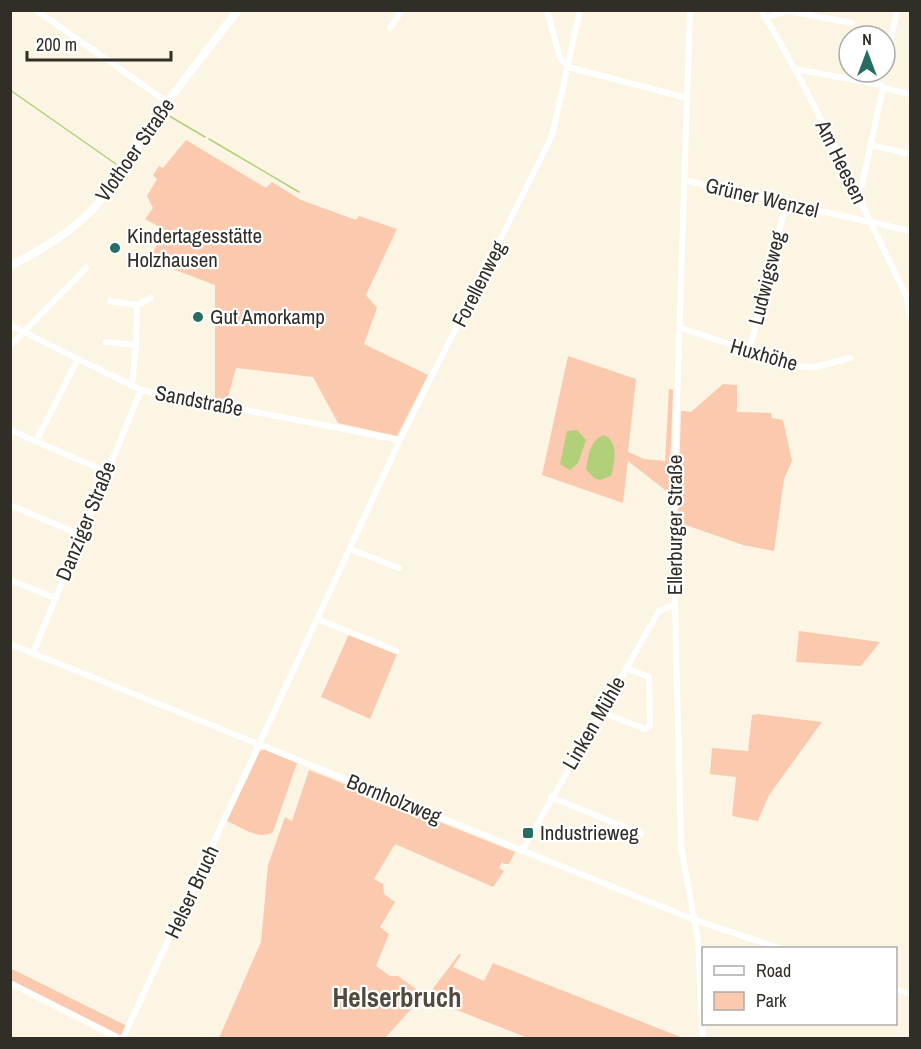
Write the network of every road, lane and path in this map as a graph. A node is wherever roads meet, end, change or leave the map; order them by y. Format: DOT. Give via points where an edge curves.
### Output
graph roads {
  1 [pos="36,10"];
  2 [pos="238,10"];
  3 [pos="402,10"];
  4 [pos="547,10"];
  5 [pos="580,10"];
  6 [pos="690,10"];
  7 [pos="761,10"];
  8 [pos="765,18"];
  9 [pos="852,23"];
  10 [pos="390,28"];
  11 [pos="568,67"];
  12 [pos="795,69"];
  13 [pos="882,86"];
  14 [pos="910,94"];
  15 [pos="687,98"];
  16 [pos="167,102"];
  17 [pos="870,145"];
  18 [pos="910,154"];
  19 [pos="684,180"];
  20 [pos="856,192"];
  21 [pos="786,203"];
  22 [pos="870,222"];
  23 [pos="910,231"];
  24 [pos="10,266"];
  25 [pos="86,268"];
  26 [pos="151,298"];
  27 [pos="110,301"];
  28 [pos="137,305"];
  29 [pos="910,317"];
  30 [pos="10,325"];
  31 [pos="679,327"];
  32 [pos="22,331"];
  33 [pos="106,342"];
  34 [pos="136,345"];
  35 [pos="10,346"];
  36 [pos="749,352"];
  37 [pos="850,358"];
  38 [pos="78,359"];
  39 [pos="132,386"];
  40 [pos="141,390"];
  41 [pos="10,430"];
  42 [pos="36,441"];
  43 [pos="400,441"];
  44 [pos="106,472"];
  45 [pos="10,505"];
  46 [pos="81,535"];
  47 [pos="350,549"];
  48 [pos="399,568"];
  49 [pos="10,580"];
  50 [pos="55,598"];
  51 [pos="675,604"];
  52 [pos="317,619"];
  53 [pos="10,644"];
  54 [pos="396,651"];
  55 [pos="33,653"];
  56 [pos="626,668"];
  57 [pos="601,712"];
  58 [pos="259,745"];
  59 [pos="551,797"];
  60 [pos="641,834"];
  61 [pos="522,851"];
  62 [pos="695,920"];
  63 [pos="776,947"];
  64 [pos="10,983"];
  65 [pos="702,1023"];
  66 [pos="119,1038"];
  67 [pos="123,1038"];
  1 -- 16 [label="street"];
  2 -- 16 [label="street, Vlothoer Straße"];
  3 -- 10 [label="street"];
  4 -- 11 [label="street" via="560,58"];
  5 -- 11 [label="street, Forellenweg"];
  6 -- 15 [label="street, Ellerburger Straße"];
  7 -- 8 [label="street, Am Heesen"];
  8 -- 9 [label="street" via="788,11"];
  8 -- 12 [label="street, Am Heesen"];
  11 -- 15 [label="street"];
  11 -- 43 [label="street, Forellenweg" via="552,136"];
  12 -- 13 [label="street"];
  12 -- 20 [label="street, Am Heesen"];
  13 -- 14 [label="street"];
  13 -- 17 [label="street"];
  15 -- 19 [label="street, Ellerburger Straße"];
  16 -- 24 [label="street, Vlothoer Straße" via="86,217"];
  17 -- 18 [label="street"];
  17 -- 20 [label="street" via="862,185"];
  19 -- 21 [label="street, Grüner Wenzel"];
  19 -- 31 [label="street, Ellerburger Straße"];
  20 -- 22 [label="street, Am Heesen"];
  21 -- 22 [label="street, Grüner Wenzel"];
  21 -- 36 [label="street, Ludwigsweg"];
  22 -- 23 [label="street, Grüner Wenzel"];
  22 -- 29 [label="street, Am Heesen" via="907,297"];
  25 -- 32 [label="street"];
  26 -- 28 [label="street"];
  27 -- 28 [label="street"];
  28 -- 34 [label="street"];
  30 -- 32 [label="street, Sandstraße"];
  31 -- 36 [label="street, Huxhöhe"];
  31 -- 51 [label="street, Ellerburger Straße"];
  32 -- 35 [label="street"];
  32 -- 38 [label="street, Sandstraße"];
  33 -- 34 [label="street"];
  34 -- 39 [label="street"];
  36 -- 37 [label="street, Huxhöhe" via="806,368"];
  38 -- 39 [label="street, Sandstraße"];
  38 -- 42 [label="street"];
  39 -- 40 [label="street, Sandstraße"];
  40 -- 43 [label="street, Sandstraße"];
  40 -- 44 [label="street, Danziger Straße"];
  41 -- 42 [label="street"];
  42 -- 44 [label="street"];
  43 -- 47 [label="street, Forellenweg"];
  44 -- 46 [label="street, Danziger Straße"];
  45 -- 46 [label="street"];
  46 -- 50 [label="street, Danziger Straße"];
  47 -- 48 [label="street"];
  47 -- 52 [label="street, Forellenweg"];
  49 -- 50 [label="street"];
  50 -- 55 [label="street, Danziger Straße"];
  51 -- 56 [label="street, Linken Mühle" via="659,611"];
  51 -- 62 [label="street, Ellerburger Straße" via="681,846"];
  52 -- 54 [label="street"];
  52 -- 58 [label="street, Forellenweg"];
  53 -- 55 [label="street, Bornholzweg"];
  55 -- 58 [label="street, Bornholzweg"];
  56 -- 57 [label="street, Linken Mühle"];
  56 -- 57 [label="street" via="649,676 650,726 645,729"];
  57 -- 59 [label="street, Linken Mühle"];
  58 -- 61 [label="street, Bornholzweg"];
  58 -- 67 [label="street, Helser Bruch"];
  59 -- 60 [label="street"];
  59 -- 61 [label="street, Linken Mühle"];
  61 -- 62 [label="street, Bornholzweg"];
  62 -- 63 [label="street, Bornholzweg"];
  62 -- 65 [label="street, Ellerburger Straße"];
  64 -- 66 [label="street"];
}
